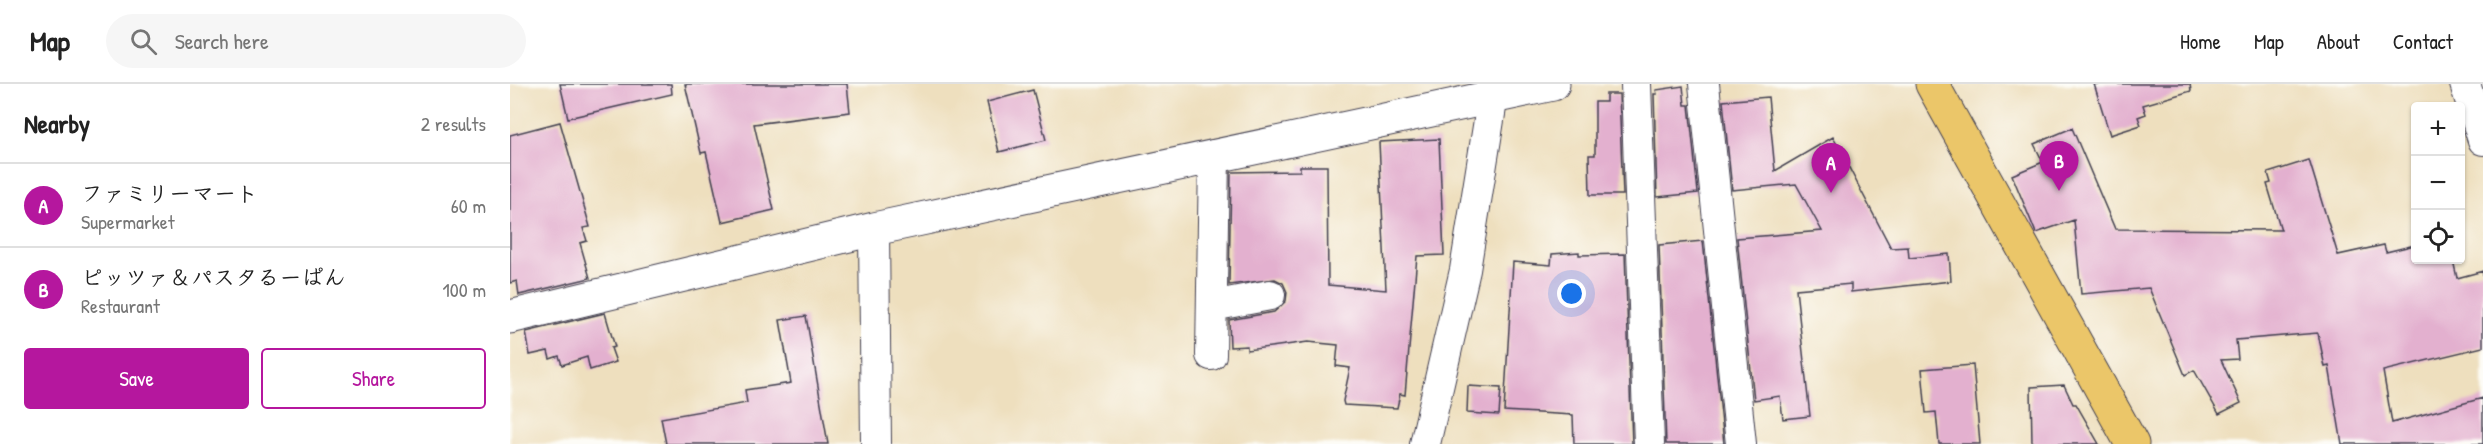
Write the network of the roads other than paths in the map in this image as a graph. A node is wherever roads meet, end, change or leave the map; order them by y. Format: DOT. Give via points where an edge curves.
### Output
graph roads {
  1 [pos="1553,84"];
  2 [pos="1636,84"];
  3 [pos="1704,84"];
  4 [pos="1932,84"];
  5 [pos="2465,84"];
  6 [pos="1492,95"];
  7 [pos="2483,140"];
  8 [pos="1214,156"];
  9 [pos="874,229"];
  10 [pos="1270,295"];
  11 [pos="1212,306"];
  12 [pos="510,317"];
  13 [pos="1211,354"];
  14 [pos="876,444"];
  15 [pos="1425,444"];
  16 [pos="1649,444"];
  17 [pos="1741,444"];
  18 [pos="2132,444"];
  1 -- 6 [label="street"];
  2 -- 16 [label="street"];
  3 -- 17 [label="street"];
  4 -- 18 [label="main road"];
  5 -- 7 [label="street"];
  6 -- 8 [label="street"];
  6 -- 15 [label="street" via="1465,270"];
  8 -- 9 [label="street"];
  8 -- 11 [label="street"];
  9 -- 12 [label="street"];
  9 -- 14 [label="street"];
  10 -- 11 [label="street"];
  11 -- 13 [label="street"];
}
